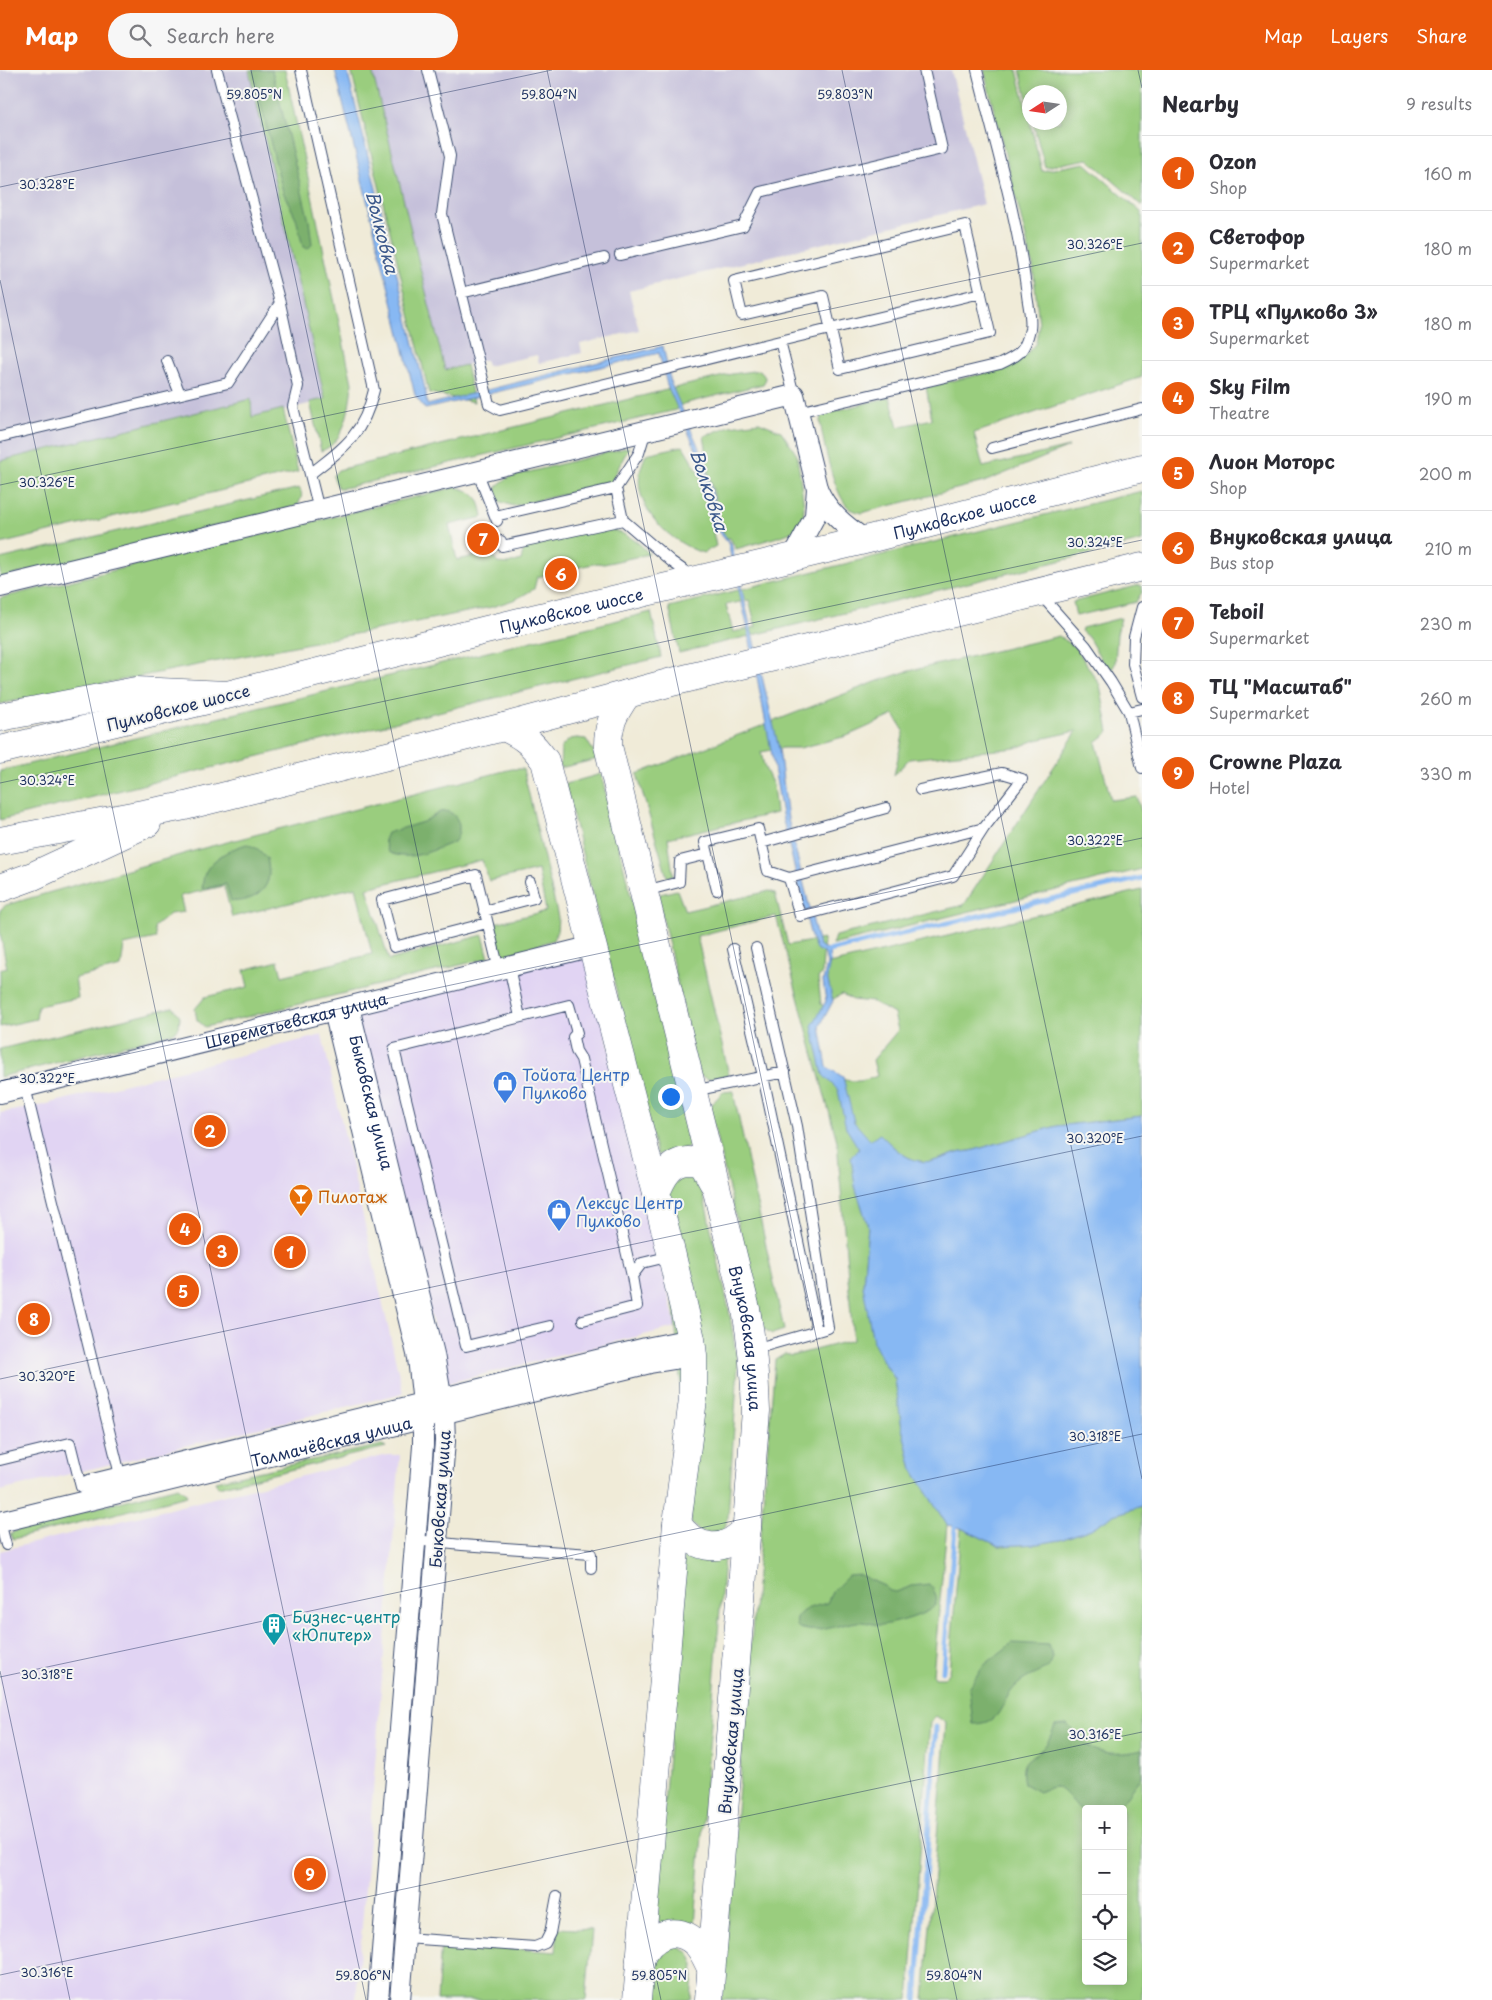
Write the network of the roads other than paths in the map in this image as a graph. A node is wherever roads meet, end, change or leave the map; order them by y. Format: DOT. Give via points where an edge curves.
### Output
graph roads {
  1 [pos="216,70"];
  2 [pos="301,70"];
  3 [pos="428,70"];
  4 [pos="924,70"];
  5 [pos="977,70"];
  6 [pos="620,254"];
  7 [pos="604,258"];
  8 [pos="981,292"];
  9 [pos="461,293"];
  10 [pos="280,303"];
  11 [pos="830,328"];
  12 [pos="780,340"];
  13 [pos="166,361"];
  14 [pos="180,394"];
  15 [pos="796,403"];
  16 [pos="1142,409"];
  17 [pos="646,430"];
  18 [pos="0,437"];
  19 [pos="992,448"];
  20 [pos="1140,467"];
  21 [pos="477,471"];
  22 [pos="310,474"];
  23 [pos="616,488"];
  24 [pos="817,488"];
  25 [pos="319,510"];
  26 [pos="623,520"];
  27 [pos="865,540"];
  28 [pos="501,541"];
  29 [pos="793,557"];
  30 [pos="1142,567"];
  31 [pos="698,580"];
  32 [pos="0,587"];
  33 [pos="1039,593"];
  34 [pos="1142,607"];
  35 [pos="627,694"];
  36 [pos="227,695"];
  37 [pos="1142,697"];
  38 [pos="1142,709"];
  39 [pos="1128,712"];
  40 [pos="0,717"];
  41 [pos="504,726"];
  42 [pos="0,750"];
  43 [pos="1142,768"];
  44 [pos="920,790"];
  45 [pos="185,806"];
  46 [pos="886,808"];
  47 [pos="984,828"];
  48 [pos="0,841"];
  49 [pos="761,843"];
  50 [pos="708,854"];
  51 [pos="789,878"];
  52 [pos="530,882"];
  53 [pos="0,888"];
  54 [pos="717,890"];
  55 [pos="644,891"];
  56 [pos="484,911"];
  57 [pos="487,923"];
  58 [pos="593,946"];
  59 [pos="756,948"];
  60 [pos="733,949"];
  61 [pos="504,968"];
  62 [pos="342,1009"];
  63 [pos="520,1017"];
  64 [pos="785,1072"];
  65 [pos="763,1076"];
  66 [pos="26,1087"];
  67 [pos="692,1092"];
  68 [pos="0,1093"];
  69 [pos="713,1182"];
  70 [pos="656,1192"];
  71 [pos="672,1256"];
  72 [pos="632,1276"];
  73 [pos="583,1320"];
  74 [pos="550,1326"];
  75 [pos="817,1331"];
  76 [pos="692,1347"];
  77 [pos="753,1349"];
  78 [pos="433,1409"];
  79 [pos="0,1460"];
  80 [pos="123,1484"];
  81 [pos="81,1487"];
  82 [pos="0,1507"];
  83 [pos="0,1522"];
  84 [pos="677,1524"];
  85 [pos="747,1528"];
  86 [pos="415,1540"];
  87 [pos="437,1541"];
  88 [pos="6,1544"];
  89 [pos="590,1568"];
  90 [pos="557,1896"];
  91 [pos="406,1938"];
  92 [pos="640,1959"];
  93 [pos="711,1968"];
  94 [pos="378,2000"];
  95 [pos="400,2000"];
  96 [pos="637,2000"];
  97 [pos="709,2000"];
  1 -- 10 [label="lane"];
  2 -- 22 [label="lane" via="374,390 369,411 344,449"];
  3 -- 9 [label="lane" via="450,156 442,214"];
  4 -- 6 [label="lane" via="942,149 760,192 744,226"];
  5 -- 15 [label="lane" via="1024,276 1030,327 1023,350 1000,364"];
  7 -- 9 [label="lane"];
  8 -- 11 [label="lane"];
  8 -- 11 [label="lane" via="990,333 840,369"];
  8 -- 11 [label="lane" via="965,225 734,281 742,315 823,296"];
  9 -- 12 [label="lane" via="489,404 500,410"];
  10 -- 14 [label="lane" via="228,383"];
  10 -- 22 [label="lane" via="298,386 293,407"];
  11 -- 12 [label="lane"];
  12 -- 15 [label="lane"];
  13 -- 14 [label="lane"];
  14 -- 18 [label="lane"];
  15 -- 17 [label="street"];
  15 -- 24 [label="street"];
  16 -- 19 [label="lane"];
  17 -- 21 [label="street"];
  17 -- 23 [label="lane" via="639,453"];
  20 -- 27 [label="main road, Пулковское шоссе"];
  21 -- 23 [label="lane" via="496,519"];
  21 -- 25 [label="street"];
  22 -- 25 [label="lane"];
  23 -- 26 [label="lane"];
  24 -- 27 [label="street" via="830,511"];
  24 -- 29 [label="street" via="814,516"];
  25 -- 32 [label="street"];
  26 -- 28 [label="lane" via="502,546"];
  26 -- 31 [label="lane"];
  27 -- 29 [label="main road, Пулковское шоссе"];
  29 -- 31 [label="main road, Пулковское шоссе"];
  30 -- 33 [label="main road"];
  31 -- 36 [label="main road, Пулковское шоссе"];
  33 -- 35 [label="main road"];
  33 -- 39 [label="lane" via="1086,646"];
  34 -- 37 [label="lane" via="1134,637 1133,664"];
  35 -- 41 [label="main road"];
  35 -- 55 [label="main road, Внуковская улица" via="614,712 608,730 608,746"];
  36 -- 40 [label="main road" via="136,692"];
  36 -- 42 [label="main road, Пулковское шоссе"];
  38 -- 39 [label="lane"];
  39 -- 43 [label="lane"];
  41 -- 45 [label="main road"];
  41 -- 58 [label="main road" via="534,745 545,761"];
  44 -- 47 [label="lane" via="1002,773 1022,779"];
  45 -- 48 [label="main road"];
  45 -- 53 [label="main road"];
  46 -- 49 [label="lane"];
  47 -- 51 [label="lane"];
  47 -- 51 [label="lane" via="953,876 800,916"];
  49 -- 50 [label="lane" via="758,829 705,842"];
  49 -- 51 [label="lane" via="768,871"];
  50 -- 54 [label="lane"];
  50 -- 55 [label="lane" via="680,861 679,882"];
  52 -- 56 [label="lane" via="534,898"];
  55 -- 67 [label="main road, Внуковская улица"];
  56 -- 57 [label="lane"];
  56 -- 57 [label="lane" via="476,876 382,900 394,947"];
  57 -- 61 [label="lane"];
  58 -- 61 [label="street, Шереметьевская улица"];
  58 -- 70 [label="main road"];
  59 -- 64 [label="lane"];
  60 -- 65 [label="lane"];
  61 -- 62 [label="street, Шереметьевская улица"];
  61 -- 63 [label="lane"];
  62 -- 66 [label="street, Шереметьевская улица"];
  62 -- 78 [label="street, Быковская улица" via="434,1354"];
  63 -- 72 [label="lane" via="569,1005 577,1033 573,1037 576,1052 581,1059"];
  63 -- 74 [label="lane" via="394,1049 466,1346"];
  64 -- 65 [label="lane"];
  64 -- 75 [label="lane" via="798,1126 828,1328"];
  65 -- 67 [label="lane"];
  65 -- 75 [label="lane"];
  66 -- 68 [label="street, Шереметьевская улица"];
  66 -- 80 [label="lane"];
  67 -- 69 [label="main road, Внуковская улица"];
  69 -- 70 [label="main road" via="702,1164 684,1161 666,1172"];
  69 -- 77 [label="main road, Внуковская улица" via="746,1309"];
  70 -- 71 [label="main road"];
  71 -- 72 [label="lane" via="642,1263"];
  71 -- 76 [label="main road"];
  72 -- 73 [label="lane" via="637,1306"];
  75 -- 77 [label="lane"];
  76 -- 78 [label="street, Толмачёвская улица" via="646,1348"];
  76 -- 84 [label="main road" via="693,1399"];
  77 -- 85 [label="main road, Внуковская улица" via="756,1411"];
  78 -- 80 [label="street, Толмачёвская улица"];
  78 -- 86 [label="street, Быковская улица"];
  78 -- 87 [label="street, Быковская улица" via="445,1441"];
  79 -- 81 [label="lane" via="70,1443"];
  80 -- 81 [label="street, Толмачёвская улица"];
  80 -- 83 [label="street, Толмачёвская улица"];
  81 -- 82 [label="street, Толмачёвская улица"];
  83 -- 88 [label="lane"];
  84 -- 85 [label="main road" via="694,1542 711,1546 729,1543"];
  84 -- 92 [label="main road"];
  85 -- 93 [label="main road, Внуковская улица"];
  86 -- 87 [label="lane"];
  86 -- 94 [label="street, Быковская улица"];
  87 -- 89 [label="lane" via="591,1554"];
  87 -- 91 [label="street, Быковская улица"];
  90 -- 91 [label="lane" via="550,1933 545,1943 535,1947"];
  91 -- 95 [label="street, Быковская улица"];
  92 -- 93 [label="main road" via="654,1939 677,1933 698,1945"];
  92 -- 96 [label="main road"];
  93 -- 97 [label="main road, Внуковская улица"];
}
